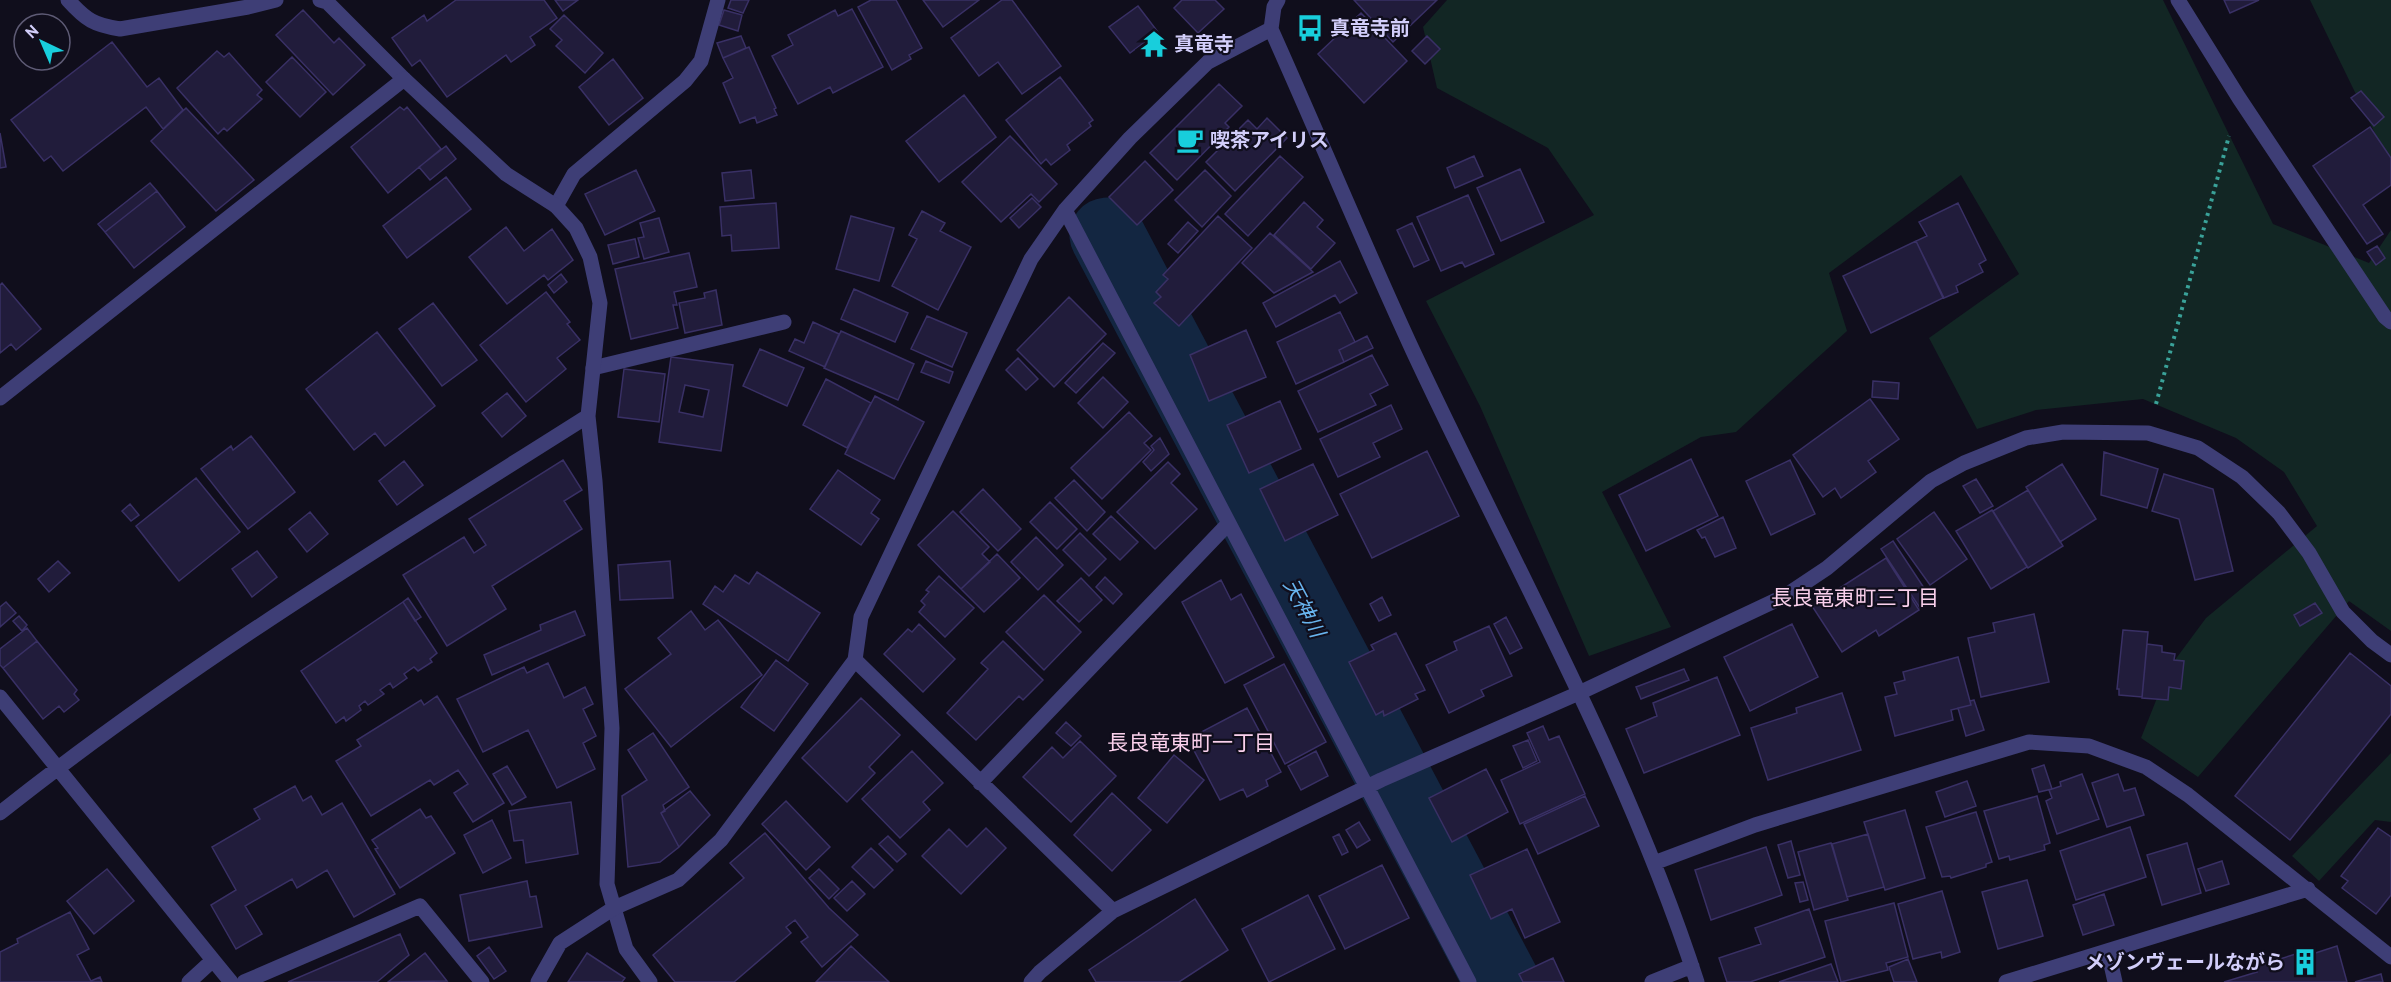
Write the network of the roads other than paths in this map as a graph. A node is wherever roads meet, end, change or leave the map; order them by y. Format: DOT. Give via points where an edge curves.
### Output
graph roads {
  1 [pos="68,0"];
  2 [pos="276,0"];
  3 [pos="320,0"];
  4 [pos="718,0"];
  5 [pos="1278,0"];
  6 [pos="2178,0"];
  7 [pos="1271,29"];
  8 [pos="404,79"];
  9 [pos="556,206"];
  10 [pos="1065,210"];
  11 [pos="784,322"];
  12 [pos="2391,322"];
  13 [pos="593,368"];
  14 [pos="0,398"];
  15 [pos="588,416"];
  16 [pos="1228,524"];
  17 [pos="2391,655"];
  18 [pos="855,660"];
  19 [pos="1579,693"];
  20 [pos="0,697"];
  21 [pos="57,768"];
  22 [pos="981,783"];
  23 [pos="1366,787"];
  24 [pos="0,813"];
  25 [pos="1653,863"];
  26 [pos="2308,889"];
  27 [pos="614,908"];
  28 [pos="1113,911"];
  29 [pos="2108,951"];
  30 [pos="2391,957"];
  31 [pos="213,960"];
  32 [pos="1692,966"];
  33 [pos="189,982"];
  34 [pos="231,982"];
  35 [pos="244,982"];
  36 [pos="482,982"];
  37 [pos="538,982"];
  38 [pos="650,982"];
  39 [pos="1031,982"];
  40 [pos="1469,982"];
  41 [pos="1652,982"];
  42 [pos="1697,982"];
  43 [pos="2006,982"];
  44 [pos="2115,982"];
  1 -- 2 [label="street" via="80,14 99,26 120,29"];
  3 -- 8 [label="street" via="327,2"];
  4 -- 9 [label="street" via="701,61 691,74 574,174"];
  5 -- 7 [label="street"];
  6 -- 12 [label="street" via="2239,98"];
  7 -- 10 [label="street" via="1208,62 1130,138"];
  7 -- 19 [label="street" via="1413,351"];
  8 -- 9 [label="street" via="506,174"];
  8 -- 14 [label="street"];
  9 -- 13 [label="street" via="576,228 590,257 600,303"];
  10 -- 16 [label="street"];
  10 -- 18 [label="street" via="1031,259 861,617"];
  11 -- 13 [label="street"];
  13 -- 15 [label="street"];
  15 -- 21 [label="street" via="352,566 128,715"];
  15 -- 27 [label="street" via="612,728 607,884"];
  16 -- 22 [label="street"];
  16 -- 23 [label="street"];
  17 -- 19 [label="street" via="2343,612 2279,513 2242,477 2198,448 2148,434 2063,432 2025,438 1964,463 1931,481 1827,568 1785,596"];
  18 -- 22 [label="street"];
  18 -- 27 [label="street" via="721,840 678,880"];
  19 -- 23 [label="street"];
  19 -- 25 [label="street"];
  20 -- 21 [label="street"];
  21 -- 24 [label="street"];
  21 -- 31 [label="street"];
  22 -- 28 [label="street"];
  23 -- 28 [label="street"];
  23 -- 40 [label="street"];
  25 -- 26 [label="street" via="1755,825 2029,742 2090,746 2146,767"];
  25 -- 32 [label="street"];
  26 -- 29 [label="street"];
  26 -- 30 [label="street"];
  27 -- 37 [label="street" via="560,943"];
  27 -- 38 [label="street" via="626,949"];
  28 -- 39 [label="street"];
  29 -- 43 [label="street"];
  29 -- 44 [label="street"];
  31 -- 33 [label="street"];
  31 -- 34 [label="street"];
  32 -- 41 [label="street"];
  32 -- 42 [label="street"];
  35 -- 36 [label="street" via="420,906"];
}
